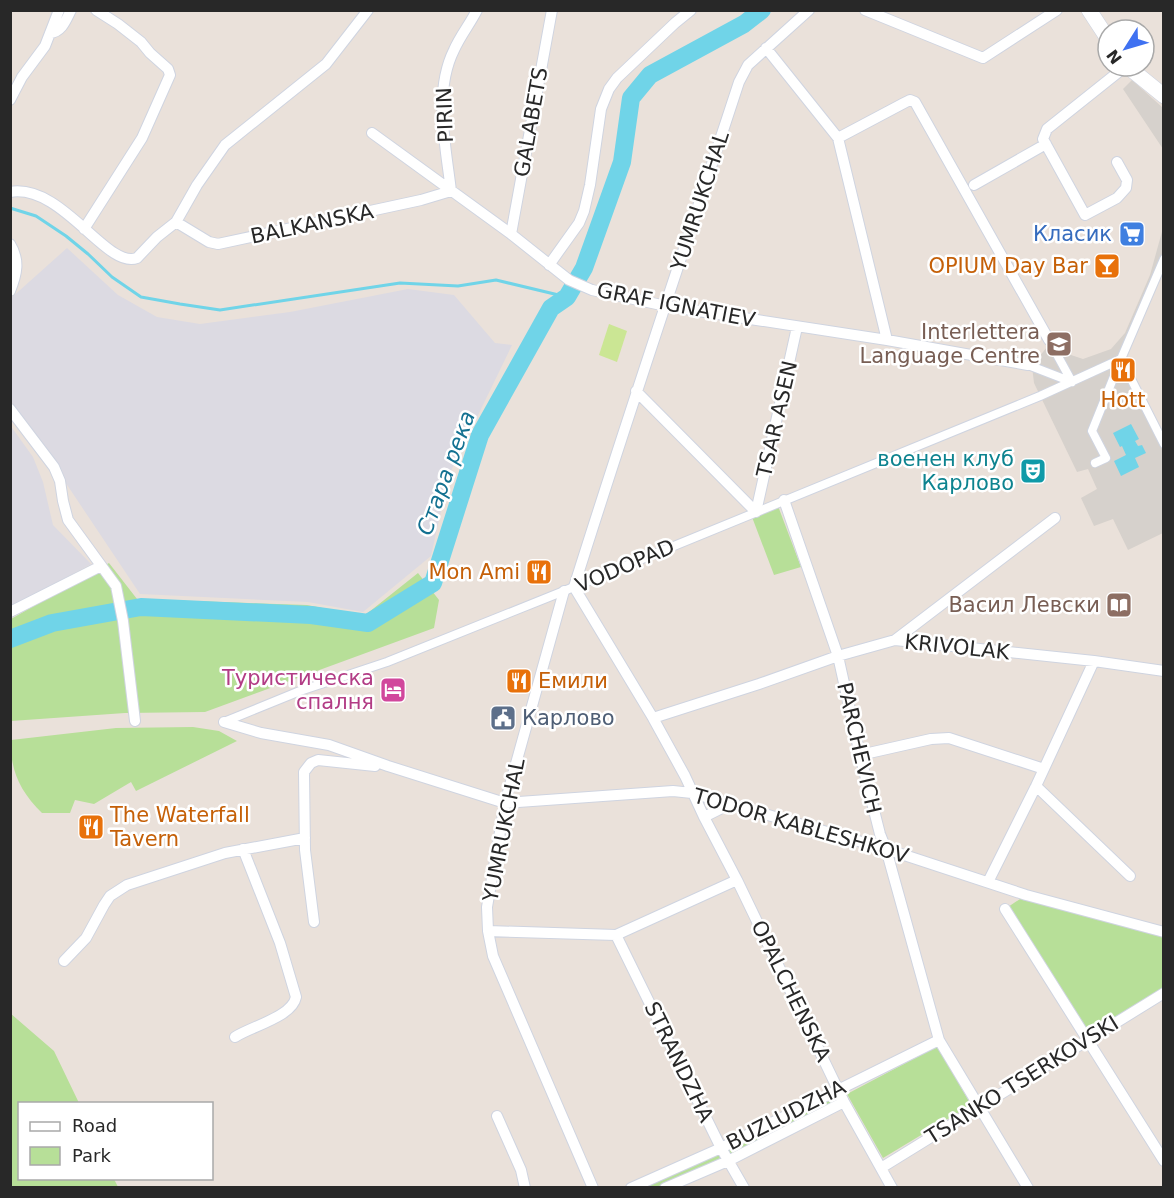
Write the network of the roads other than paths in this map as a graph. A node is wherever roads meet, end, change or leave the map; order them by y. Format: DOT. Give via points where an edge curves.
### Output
graph roads {
  1 [pos="59,10"];
  2 [pos="71,10"];
  3 [pos="96,10"];
  4 [pos="368,10"];
  5 [pos="477,10"];
  6 [pos="552,10"];
  7 [pos="691,10"];
  8 [pos="809,10"];
  9 [pos="865,10"];
  10 [pos="1057,10"];
  11 [pos="50,33"];
  12 [pos="766,48"];
  13 [pos="1111,78"];
  14 [pos="1141,78"];
  15 [pos="1164,96"];
  16 [pos="10,100"];
  17 [pos="372,133"];
  18 [pos="838,138"];
  19 [pos="1046,144"];
  20 [pos="1117,162"];
  21 [pos="969,188"];
  22 [pos="451,191"];
  23 [pos="10,192"];
  24 [pos="176,222"];
  25 [pos="84,229"];
  26 [pos="511,234"];
  27 [pos="10,244"];
  28 [pos="1164,259"];
  29 [pos="549,265"];
  30 [pos="10,291"];
  31 [pos="666,306"];
  32 [pos="797,327"];
  33 [pos="887,340"];
  34 [pos="1049,340"];
  35 [pos="1121,359"];
  36 [pos="1028,364"];
  37 [pos="1072,382"];
  38 [pos="636,391"];
  39 [pos="10,409"];
  40 [pos="1164,444"];
  41 [pos="1095,463"];
  42 [pos="784,500"];
  43 [pos="756,512"];
  44 [pos="1055,518"];
  45 [pos="101,566"];
  46 [pos="569,589"];
  47 [pos="10,612"];
  48 [pos="895,640"];
  49 [pos="838,656"];
  50 [pos="1094,661"];
  51 [pos="1163,671"];
  52 [pos="653,718"];
  53 [pos="135,721"];
  54 [pos="224,722"];
  55 [pos="860,755"];
  56 [pos="388,766"];
  57 [pos="1044,769"];
  58 [pos="1036,786"];
  59 [pos="693,794"];
  60 [pos="505,802"];
  61 [pos="730,804"];
  62 [pos="704,817"];
  63 [pos="304,838"];
  64 [pos="243,849"];
  65 [pos="886,849"];
  66 [pos="1130,876"];
  67 [pos="737,880"];
  68 [pos="988,882"];
  69 [pos="1005,909"];
  70 [pos="314,921"];
  71 [pos="488,931"];
  72 [pos="1164,932"];
  73 [pos="616,935"];
  74 [pos="63,961"];
  75 [pos="1164,993"];
  76 [pos="235,1037"];
  77 [pos="939,1040"];
  78 [pos="1088,1040"];
  79 [pos="838,1089"];
  80 [pos="844,1102"];
  81 [pos="979,1107"];
  82 [pos="497,1116"];
  83 [pos="721,1148"];
  84 [pos="728,1161"];
  85 [pos="1164,1161"];
  86 [pos="881,1168"];
  87 [pos="525,1188"];
  88 [pos="593,1188"];
  89 [pos="631,1188"];
  90 [pos="665,1188"];
  91 [pos="744,1188"];
  92 [pos="892,1188"];
  93 [pos="1028,1188"];
  1 -- 11 [label="street"];
  2 -- 11 [label="street" via="62,28"];
  3 -- 25 [label="street" via="141,42 170,75 142,138"];
  4 -- 24 [label="street" via="326,64 225,146"];
  5 -- 22 [label="street, PIRIN" via="444,75"];
  6 -- 26 [label="street, GALABETS"];
  7 -- 29 [label="street" via="609,89 601,109 584,211"];
  8 -- 12 [label="street, YUMRUKCHAL"];
  9 -- 10 [label="street" via="984,58"];
  11 -- 16 [label="street"];
  12 -- 18 [label="street"];
  12 -- 31 [label="street, YUMRUKCHAL" via="748,64 739,82"];
  13 -- 19 [label="street" via="1047,129"];
  14 -- 15 [label="main road"];
  17 -- 22 [label="street, GRAF IGNATIEV"];
  18 -- 21 [label="street" via="910,100 915,102"];
  18 -- 33 [label="street"];
  19 -- 20 [label="street" via="1085,215 1117,198 1126,188 1127,180"];
  19 -- 21 [label="street"];
  21 -- 34 [label="street"];
  22 -- 24 [label="street, BALKANSKA" via="218,244"];
  22 -- 26 [label="street, GRAF IGNATIEV"];
  23 -- 25 [label="street" via="41,196"];
  24 -- 25 [label="street" via="137,258 128,259"];
  26 -- 29 [label="street, GRAF IGNATIEV"];
  27 -- 30 [label="street" via="17,255"];
  28 -- 35 [label="street"];
  29 -- 31 [label="street, GRAF IGNATIEV" via="592,290"];
  31 -- 32 [label="street, GRAF IGNATIEV"];
  31 -- 38 [label="street, YUMRUKCHAL"];
  32 -- 33 [label="street, GRAF IGNATIEV"];
  32 -- 43 [label="street, TSAR ASEN"];
  33 -- 36 [label="street, GRAF IGNATIEV"];
  34 -- 37 [label="street"];
  35 -- 37 [label="street, VODOPAD"];
  35 -- 40 [label="street"];
  35 -- 41 [label="street" via="1092,431 1106,458"];
  36 -- 37 [label="street"];
  37 -- 42 [label="street, VODOPAD"];
  38 -- 43 [label="street"];
  38 -- 46 [label="street, YUMRUKCHAL"];
  39 -- 45 [label="street" via="54,467 68,520"];
  42 -- 43 [label="street, VODOPAD"];
  42 -- 49 [label="street, PARCHEVICH"];
  43 -- 46 [label="street, VODOPAD"];
  44 -- 48 [label="street"];
  45 -- 47 [label="street"];
  45 -- 53 [label="street" via="116,586"];
  46 -- 52 [label="street, OPALCHENSKA"];
  46 -- 54 [label="street, VODOPAD"];
  46 -- 60 [label="street, YUMRUKCHAL"];
  48 -- 49 [label="street, KRIVOLAK"];
  48 -- 50 [label="street, KRIVOLAK"];
  49 -- 52 [label="street, KRIVOLAK"];
  49 -- 55 [label="street, PARCHEVICH"];
  50 -- 51 [label="street, KRIVOLAK"];
  50 -- 57 [label="street"];
  52 -- 59 [label="street, OPALCHENSKA"];
  54 -- 56 [label="street, TODOR KABLESHKOV" via="329,745"];
  55 -- 57 [label="street" via="949,738"];
  55 -- 65 [label="street, PARCHEVICH"];
  56 -- 60 [label="street, TODOR KABLESHKOV"];
  56 -- 63 [label="street" via="318,760 311,763 304,772"];
  57 -- 58 [label="street"];
  58 -- 66 [label="street"];
  58 -- 68 [label="street"];
  59 -- 60 [label="street, TODOR KABLESHKOV" via="673,791"];
  59 -- 61 [label="street, TODOR KABLESHKOV"];
  59 -- 62 [label="street, OPALCHENSKA"];
  60 -- 71 [label="street, YUMRUKCHAL" via="487,907"];
  61 -- 62 [label="street"];
  61 -- 65 [label="street, TODOR KABLESHKOV"];
  62 -- 67 [label="street, OPALCHENSKA"];
  63 -- 64 [label="street"];
  63 -- 70 [label="street"];
  64 -- 74 [label="street" via="126,885 104,905 87,938"];
  64 -- 76 [label="street" via="296,997 285,1012"];
  65 -- 68 [label="street, TODOR KABLESHKOV"];
  65 -- 77 [label="street, PARCHEVICH"];
  67 -- 73 [label="street, YUMRUKCHAL"];
  67 -- 79 [label="street, OPALCHENSKA"];
  68 -- 72 [label="street, TODOR KABLESHKOV"];
  69 -- 78 [label="street"];
  71 -- 73 [label="street, YUMRUKCHAL"];
  71 -- 88 [label="street, YUMRUKCHAL" via="493,956"];
  73 -- 83 [label="street, STRANDZHA"];
  75 -- 78 [label="street, TSANKO TSERKOVSKI"];
  77 -- 79 [label="street, BUZLUDZHA"];
  77 -- 81 [label="street, PARCHEVICH"];
  78 -- 81 [label="street, TSANKO TSERKOVSKI"];
  78 -- 85 [label="street"];
  79 -- 80 [label="street, OPALCHENSKA"];
  79 -- 83 [label="street, BUZLUDZHA"];
  80 -- 84 [label="street, BUZLUDZHA"];
  80 -- 86 [label="street, OPALCHENSKA"];
  81 -- 86 [label="street, TSANKO TSERKOVSKI"];
  81 -- 93 [label="street, PARCHEVICH"];
  82 -- 87 [label="street"];
  83 -- 84 [label="street, STRANDZHA"];
  83 -- 89 [label="street, BUZLUDZHA"];
  84 -- 90 [label="street, BUZLUDZHA"];
  84 -- 91 [label="street, STRANDZHA"];
  86 -- 92 [label="street, OPALCHENSKA"];
}
